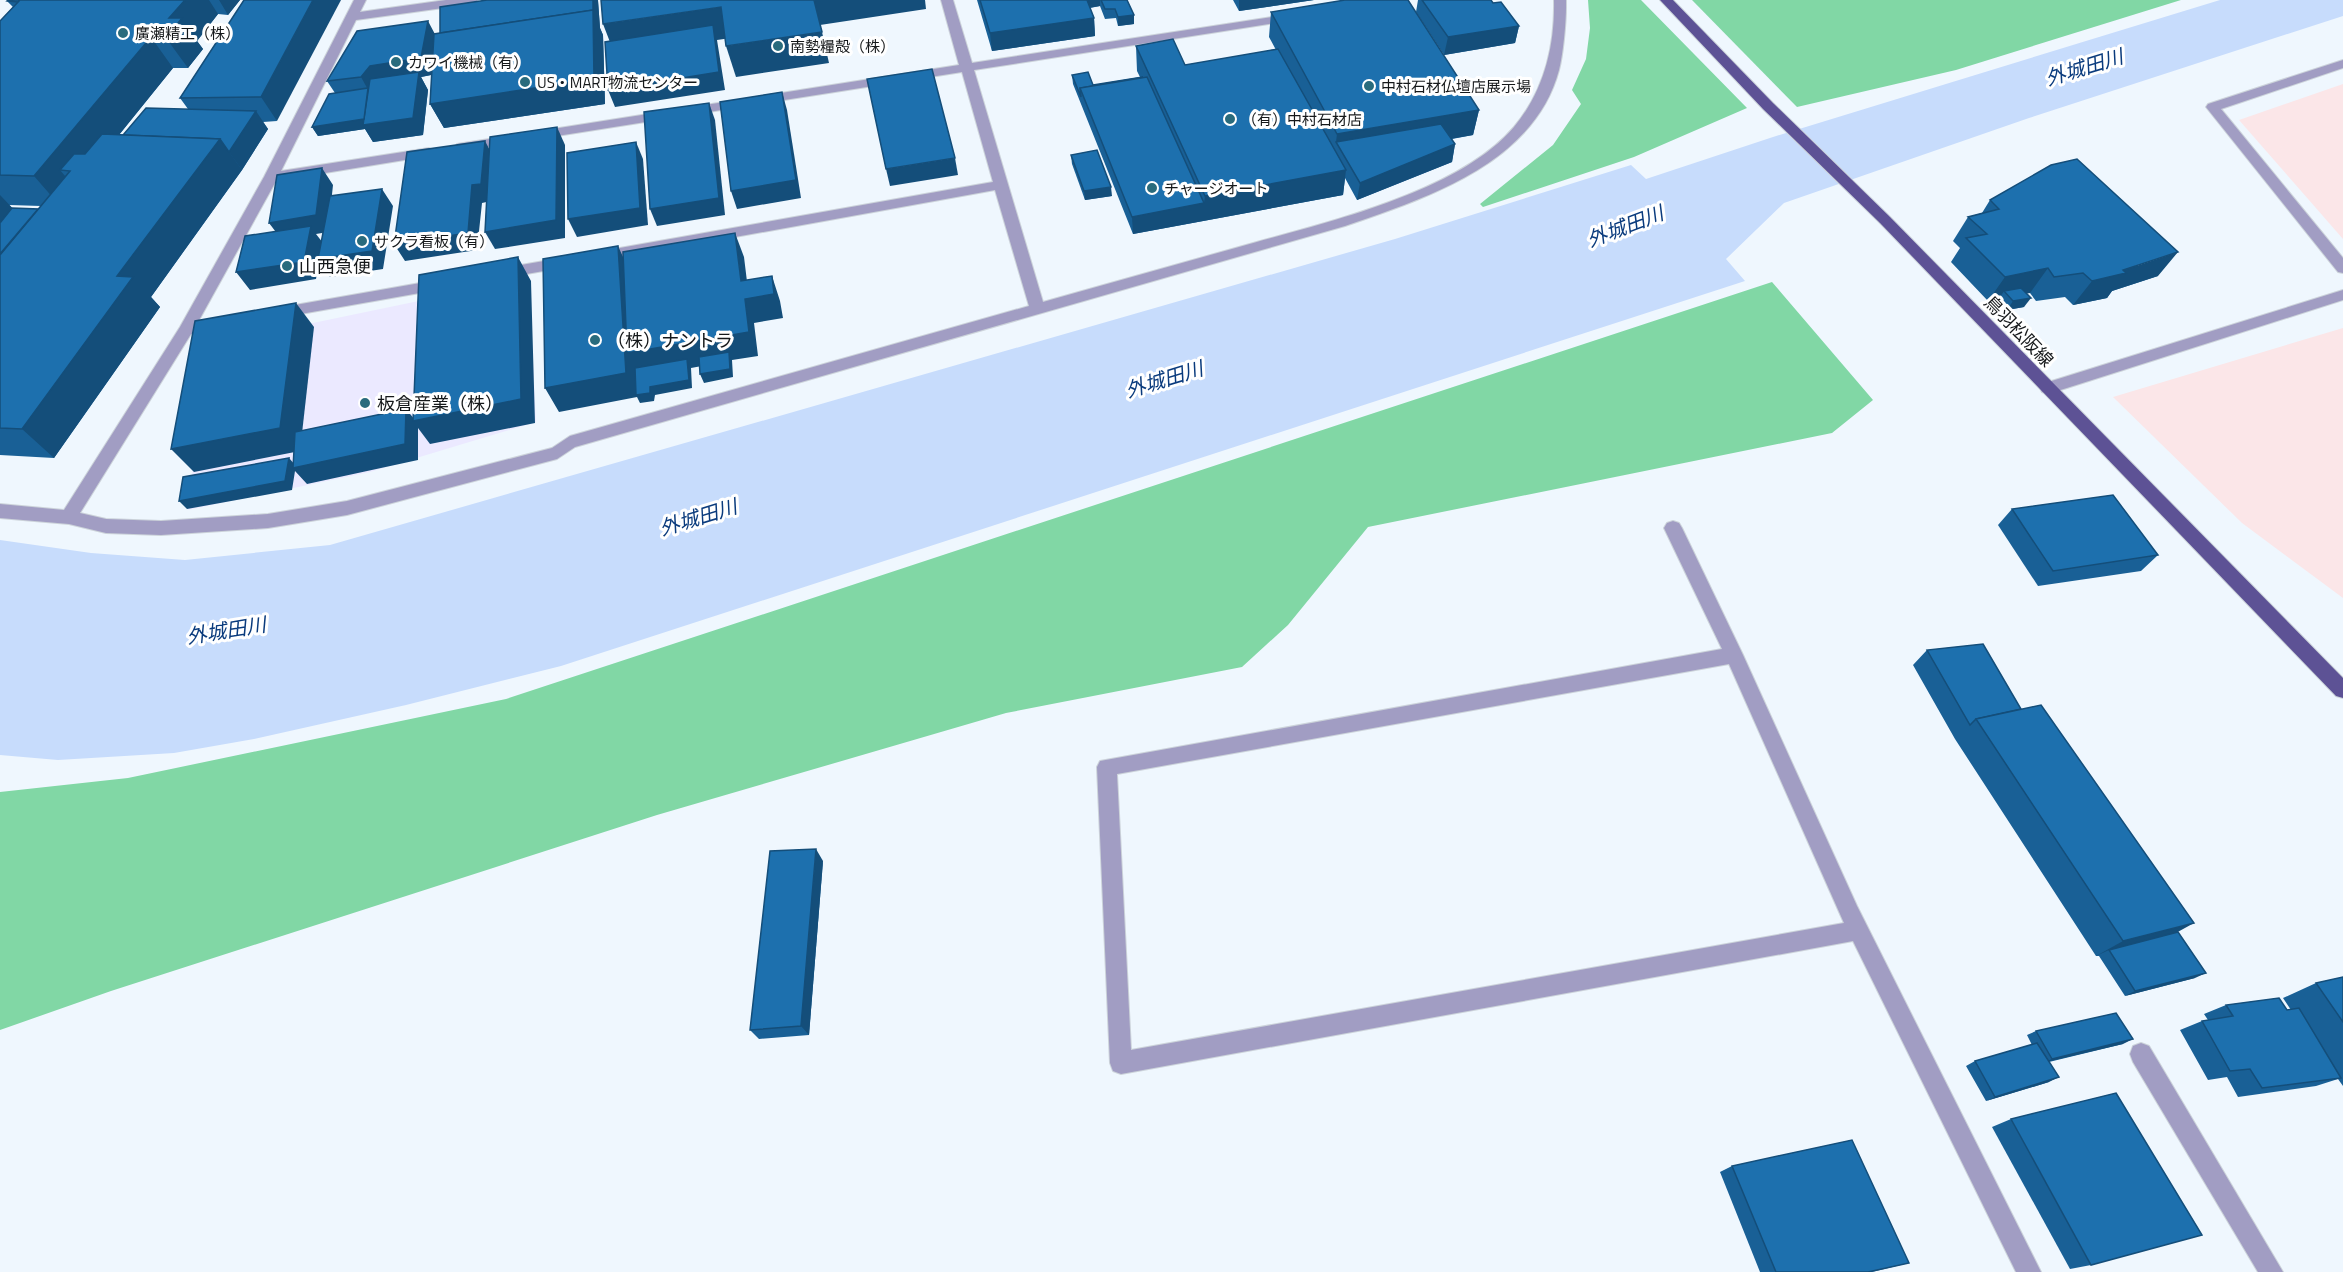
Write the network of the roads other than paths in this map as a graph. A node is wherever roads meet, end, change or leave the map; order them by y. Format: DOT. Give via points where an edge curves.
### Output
graph roads {
  1 [pos="360,0"];
  2 [pos="472,0"];
  3 [pos="947,0"];
  4 [pos="1560,0"];
  5 [pos="1666,0"];
  6 [pos="1313,13"];
  7 [pos="352,17"];
  8 [pos="2343,64"];
  9 [pos="966,68"];
  10 [pos="271,177"];
  11 [pos="1000,185"];
  12 [pos="2343,268"];
  13 [pos="493,275"];
  14 [pos="458,282"];
  15 [pos="2343,295"];
  16 [pos="1037,309"];
  17 [pos="269,315"];
  18 [pos="233,321"];
  19 [pos="186,330"];
  20 [pos="2048,388"];
  21 [pos="0,511"];
  22 [pos="69,517"];
  23 [pos="1673,528"];
  24 [pos="1734,655"];
  25 [pos="2343,690"];
  26 [pos="1859,930"];
  27 [pos="2141,1054"];
  28 [pos="2029,1272"];
  29 [pos="2271,1272"];
  1 -- 7 [label="street"];
  2 -- 7 [label="street"];
  3 -- 9 [label="street"];
  4 -- 16 [label="street" via="1553,70 1536,107 1498,150 1461,174 1340,223"];
  5 -- 20 [label="main road, 鳥羽松阪線"];
  6 -- 9 [label="street"];
  7 -- 10 [label="street"];
  8 -- 12 [label="street" via="2213,106"];
  9 -- 10 [label="street"];
  9 -- 11 [label="street"];
  10 -- 19 [label="street"];
  11 -- 13 [label="street"];
  11 -- 16 [label="street"];
  14 -- 17 [label="street"];
  15 -- 20 [label="street"];
  16 -- 22 [label="street" via="570,442 557,453 347,508 268,521 161,528 106,526"];
  18 -- 19 [label="street"];
  19 -- 22 [label="street"];
  20 -- 25 [label="main road, 鳥羽松阪線"];
  21 -- 22 [label="street"];
  23 -- 24 [label="street"];
  24 -- 26 [label="street"];
  24 -- 26 [label="street" via="1107,767 1121,1063"];
  26 -- 28 [label="street"];
  27 -- 29 [label="street"];
}
